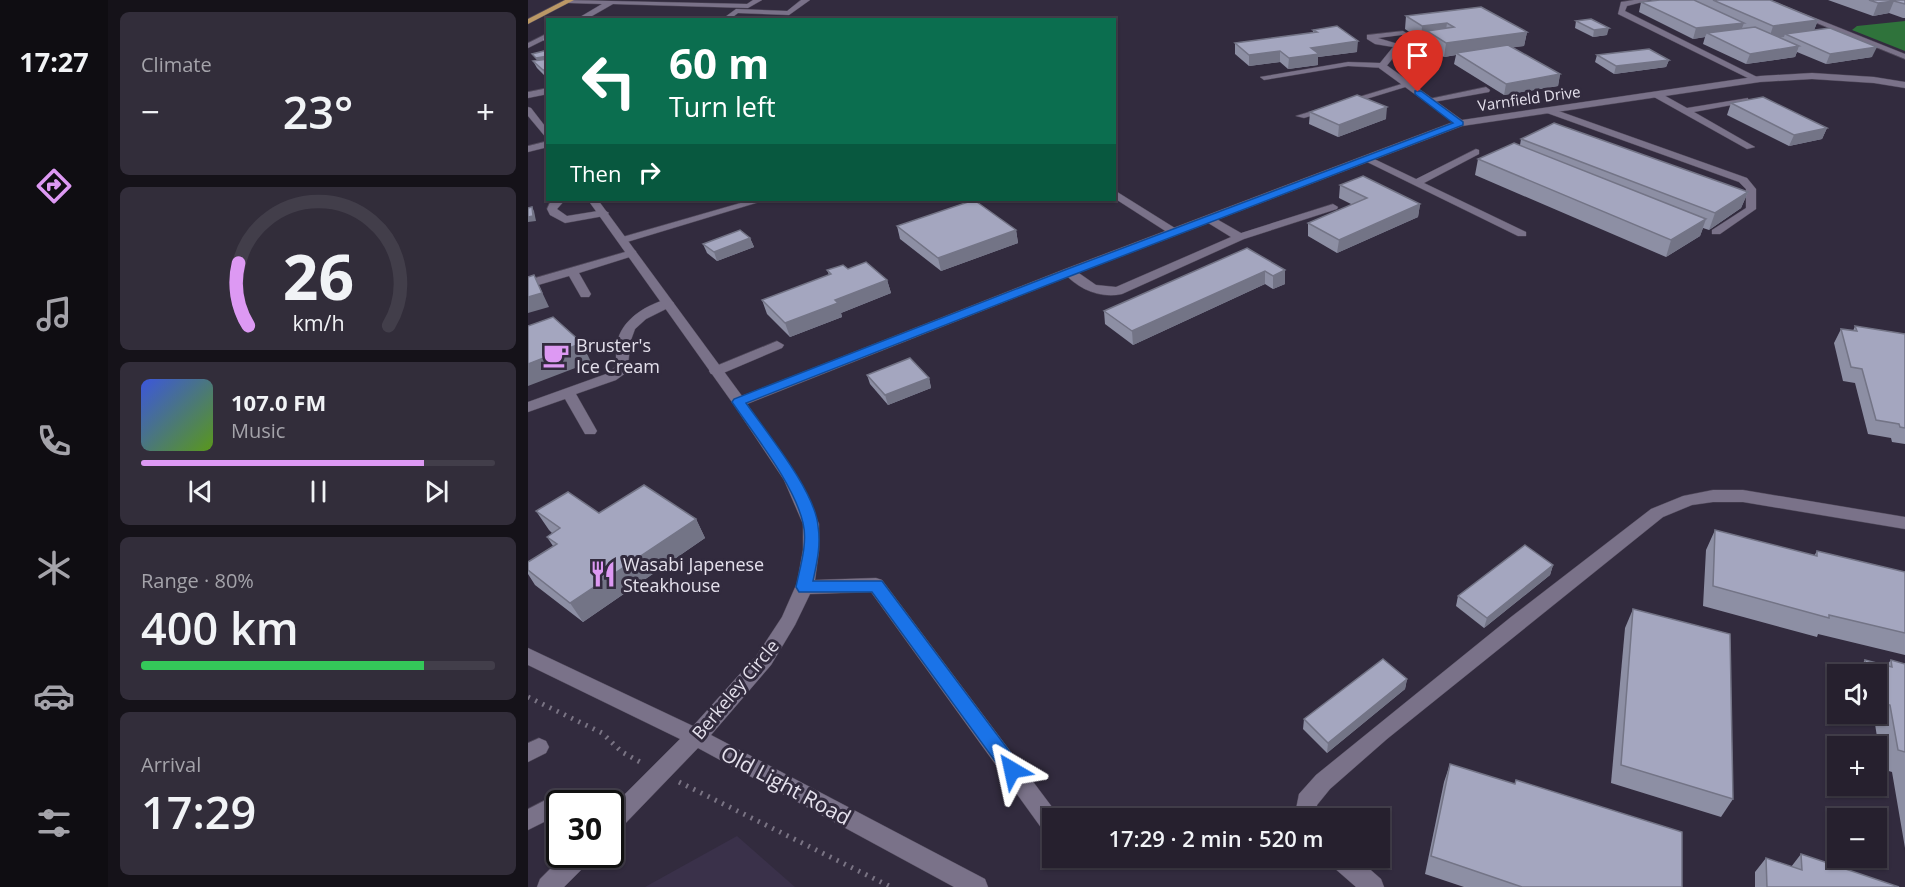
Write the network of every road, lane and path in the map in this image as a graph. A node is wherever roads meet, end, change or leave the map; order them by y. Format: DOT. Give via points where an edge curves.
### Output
graph roads {
  1 [pos="569,0"];
  2 [pos="758,0"];
  3 [pos="806,0"];
  4 [pos="1646,0"];
  5 [pos="1764,0"];
  6 [pos="614,1"];
  7 [pos="748,6"];
  8 [pos="777,6"];
  9 [pos="736,11"];
  10 [pos="768,12"];
  11 [pos="582,18"];
  12 [pos="727,18"];
  13 [pos="528,21"];
  14 [pos="546,37"];
  15 [pos="528,46"];
  16 [pos="1398,46"];
  17 [pos="1905,57"];
  18 [pos="1382,66"];
  19 [pos="1264,77"];
  20 [pos="1759,80"];
  21 [pos="1408,85"];
  22 [pos="1905,86"];
  23 [pos="1486,90"];
  24 [pos="546,91"];
  25 [pos="528,95"];
  26 [pos="1657,95"];
  27 [pos="1428,100"];
  28 [pos="1745,100"];
  29 [pos="528,110"];
  30 [pos="1550,111"];
  31 [pos="1685,111"];
  32 [pos="1300,116"];
  33 [pos="1460,123"];
  34 [pos="1595,127"];
  35 [pos="546,134"];
  36 [pos="1581,134"];
  37 [pos="1750,147"];
  38 [pos="532,148"];
  39 [pos="1476,152"];
  40 [pos="528,156"];
  41 [pos="1366,159"];
  42 [pos="1416,183"];
  43 [pos="1116,194"];
  44 [pos="559,201"];
  45 [pos="594,201"];
  46 [pos="758,201"];
  47 [pos="1333,207"];
  48 [pos="604,213"];
  49 [pos="1209,219"];
  50 [pos="1174,232"];
  51 [pos="1716,232"];
  52 [pos="1522,234"];
  53 [pos="1240,237"];
  54 [pos="627,247"];
  55 [pos="572,271"];
  56 [pos="1069,272"];
  57 [pos="528,284"];
  58 [pos="585,294"];
  59 [pos="668,303"];
  60 [pos="777,345"];
  61 [pos="716,370"];
  62 [pos="568,392"];
  63 [pos="739,402"];
  64 [pos="528,407"];
  65 [pos="590,431"];
  66 [pos="1905,523"];
  67 [pos="804,587"];
  68 [pos="528,656"];
  69 [pos="528,697"];
  70 [pos="696,737"];
  71 [pos="661,773"];
  72 [pos="1306,808"];
  73 [pos="546,810"];
  74 [pos="624,810"];
  75 [pos="1042,811"];
  76 [pos="528,820"];
  77 [pos="567,868"];
  78 [pos="1351,868"];
  79 [pos="548,887"];
  80 [pos="891,887"];
  81 [pos="976,887"];
  82 [pos="1373,887"];
  1 -- 6 [label="street"];
  1 -- 13 [label="main road"];
  2 -- 7 [label="street"];
  3 -- 10 [label="street" via="789,13"];
  4 -- 20 [label="street" via="1624,4 1622,12"];
  5 -- 17 [label="street"];
  6 -- 7 [label="street"];
  6 -- 11 [label="street"];
  7 -- 9 [label="street"];
  8 -- 10 [label="street"];
  9 -- 10 [label="street"];
  9 -- 12 [label="street"];
  14 -- 15 [label="street"];
  16 -- 18 [label="street"];
  18 -- 19 [label="street" via="1348,64"];
  18 -- 21 [label="street"];
  20 -- 22 [label="street, Varnfield Drive" via="1812,76"];
  20 -- 26 [label="street, Varnfield Drive"];
  21 -- 27 [label="street"];
  21 -- 32 [label="street"];
  23 -- 27 [label="street"];
  24 -- 25 [label="street"];
  26 -- 30 [label="street, Varnfield Drive"];
  26 -- 31 [label="street"];
  27 -- 33 [label="street"];
  28 -- 31 [label="street"];
  29 -- 35 [label="street"];
  30 -- 33 [label="street, Varnfield Drive"];
  30 -- 34 [label="street"];
  31 -- 37 [label="street"];
  33 -- 41 [label="street, Varnfield Drive"];
  34 -- 36 [label="street"];
  34 -- 51 [label="street" via="1743,180 1751,189 1751,209"];
  38 -- 40 [label="street"];
  39 -- 42 [label="street"];
  41 -- 42 [label="street"];
  41 -- 49 [label="street, Varnfield Drive"];
  42 -- 52 [label="street"];
  43 -- 50 [label="street"];
  44 -- 48 [label="street" via="552,209 565,220"];
  45 -- 48 [label="street, Berkeley Circle"];
  46 -- 54 [label="street"];
  47 -- 53 [label="street"];
  48 -- 54 [label="street, Berkeley Circle"];
  49 -- 50 [label="street, Varnfield Drive"];
  49 -- 53 [label="street"];
  50 -- 56 [label="street, Varnfield Drive"];
  53 -- 56 [label="street" via="1118,291 1100,292"];
  54 -- 55 [label="street"];
  54 -- 59 [label="street, Berkeley Circle"];
  55 -- 57 [label="street"];
  55 -- 58 [label="street"];
  56 -- 63 [label="street, Varnfield Drive"];
  59 -- 61 [label="street, Berkeley Circle"];
  59 -- 62 [label="street" via="644,313 630,328 624,339 622,369 611,377"];
  60 -- 61 [label="street"];
  61 -- 63 [label="street, Berkeley Circle"];
  62 -- 64 [label="street"];
  62 -- 65 [label="street"];
  63 -- 67 [label="street, Berkeley Circle" via="791,479 811,524 812,550"];
  66 -- 72 [label="street" via="1743,496 1689,500 1657,513 1380,733 1307,801"];
  67 -- 70 [label="street, Berkeley Circle" via="764,660"];
  67 -- 75 [label="street" via="876,585"];
  68 -- 70 [label="street, Old Light Road"];
  69 -- 71 [label="path" via="602,734 622,753"];
  70 -- 71 [label="street, Berkeley Circle"];
  70 -- 81 [label="street, Old Light Road"];
  71 -- 74 [label="street, Berkeley Circle"];
  71 -- 80 [label="path"];
  73 -- 76 [label="street"];
  77 -- 79 [label="street"];
  78 -- 82 [label="street"];
}
